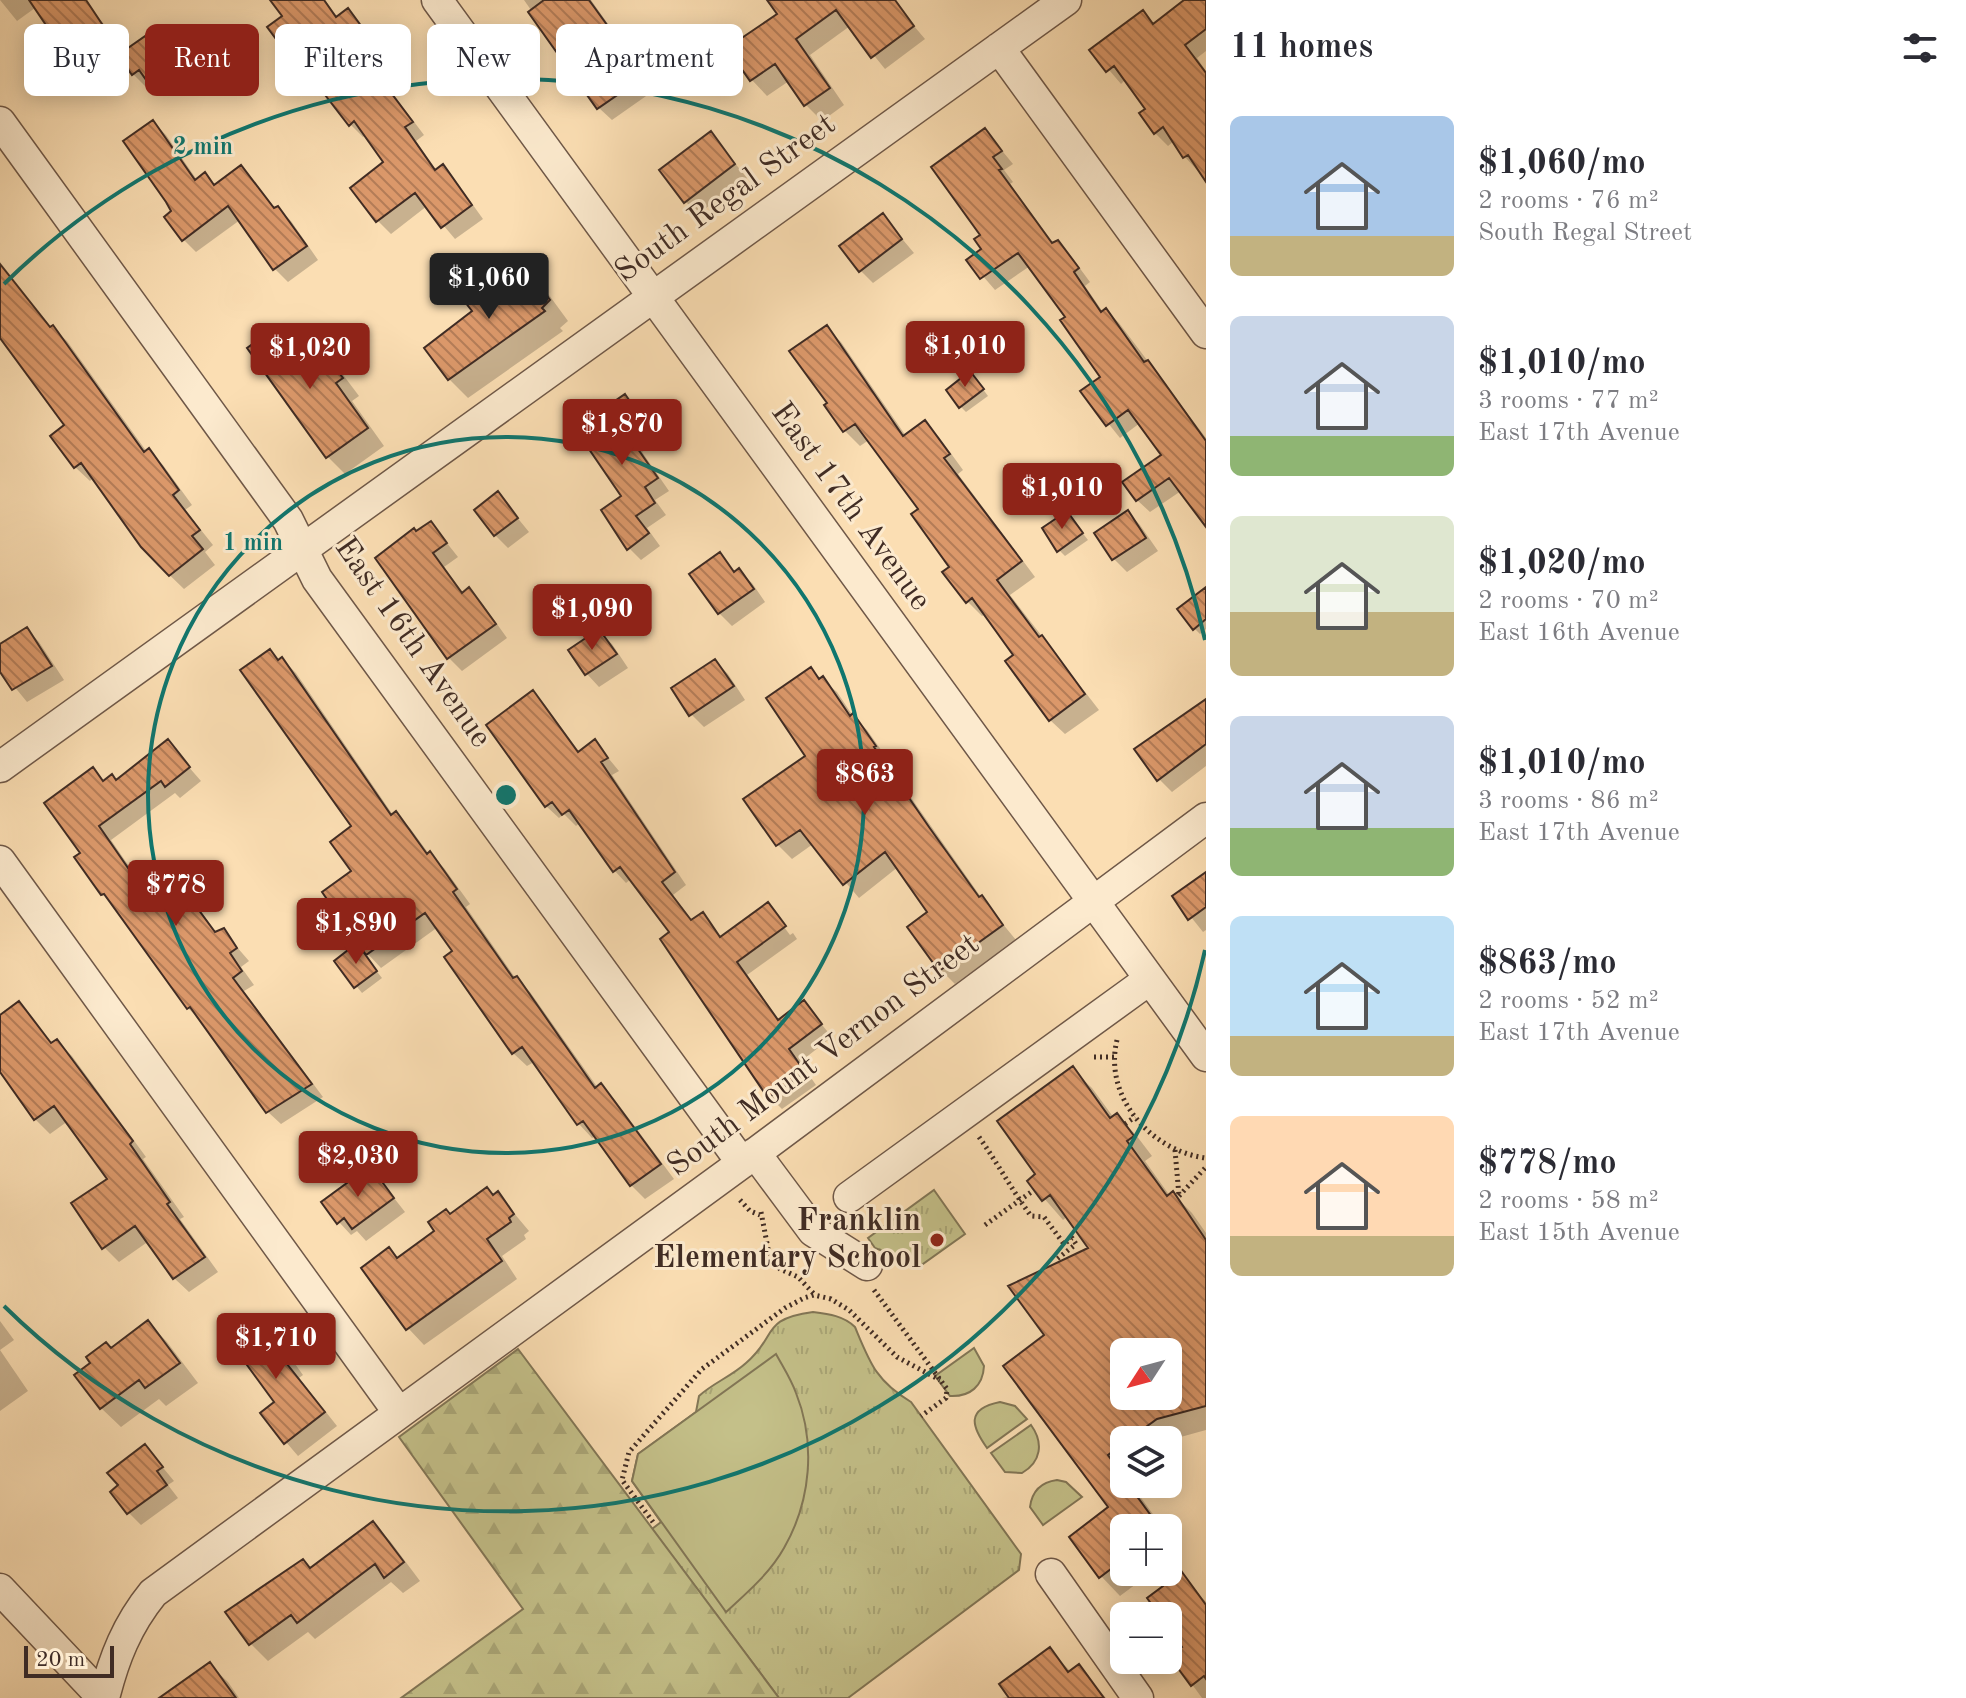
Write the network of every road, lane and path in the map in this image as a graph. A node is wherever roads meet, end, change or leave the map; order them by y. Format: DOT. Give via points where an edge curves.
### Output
graph roads {
  1 [pos="437,0"];
  2 [pos="1066,0"];
  3 [pos="999,48"];
  4 [pos="0,122"];
  5 [pos="651,296"];
  6 [pos="1206,333"];
  7 [pos="303,549"];
  8 [pos="0,767"];
  9 [pos="1206,818"];
  10 [pos="0,861"];
  11 [pos="1093,901"];
  12 [pos="1150,979"];
  13 [pos="1122,1029"];
  14 [pos="1206,1056"];
  15 [pos="1088,1057"];
  16 [pos="1114,1057"];
  17 [pos="1135,1117"];
  18 [pos="1125,1124"];
  19 [pos="977,1128"];
  20 [pos="1175,1150"];
  21 [pos="749,1158"];
  22 [pos="1206,1158"];
  23 [pos="1206,1167"];
  24 [pos="1034,1190"];
  25 [pos="737,1195"];
  26 [pos="849,1197"];
  27 [pos="1020,1200"];
  28 [pos="760,1204"];
  29 [pos="761,1215"];
  30 [pos="985,1225"];
  31 [pos="1059,1262"];
  32 [pos="867,1265"];
  33 [pos="814,1295"];
  34 [pos="940,1380"];
  35 [pos="399,1413"];
  36 [pos="921,1416"];
  37 [pos="653,1522"];
  38 [pos="1051,1574"];
  39 [pos="0,1589"];
  40 [pos="103,1698"];
  41 [pos="1138,1698"];
  1 -- 5 [label="street, East 17th Avenue"];
  2 -- 3 [label="street, South Regal Street"];
  3 -- 5 [label="street, South Regal Street"];
  3 -- 6 [label="street"];
  4 -- 7 [label="street, East 16th Avenue" via="288,520"];
  5 -- 7 [label="street, South Regal Street"];
  5 -- 11 [label="street, East 17th Avenue"];
  7 -- 8 [label="street, South Regal Street"];
  7 -- 21 [label="street, East 16th Avenue" via="317,579"];
  9 -- 11 [label="street, South Mount Vernon Street"];
  10 -- 35 [label="street"];
  11 -- 12 [label="street, East 17th Avenue"];
  11 -- 21 [label="street, South Mount Vernon Street"];
  12 -- 14 [label="street, East 17th Avenue"];
  12 -- 26 [label="street"];
  13 -- 16 [label="path"];
  15 -- 16 [label="path"];
  16 -- 17 [label="path" via="1116,1082"];
  17 -- 18 [label="path"];
  17 -- 20 [label="path"];
  19 -- 27 [label="path"];
  20 -- 22 [label="path"];
  20 -- 23 [label="path" via="1178,1197"];
  21 -- 32 [label="street, East 16th Avenue" via="813,1231"];
  21 -- 35 [label="street, South Mount Vernon Street"];
  24 -- 27 [label="path"];
  25 -- 29 [label="path"];
  27 -- 30 [label="path"];
  27 -- 31 [label="path" via="1031,1216 1044,1217 1064,1244 1072,1238 1076,1244"];
  28 -- 29 [label="path"];
  29 -- 33 [label="path" via="770,1259"];
  32 -- 34 [label="path" via="875,1294"];
  33 -- 34 [label="path" via="849,1310 897,1357"];
  33 -- 37 [label="path" via="785,1308 702,1369 629,1452 622,1480"];
  34 -- 36 [label="path" via="946,1398"];
  35 -- 40 [label="street, South Mount Vernon Street" via="153,1593 123,1636"];
  38 -- 41 [label="street"];
  39 -- 40 [label="street"];
}
